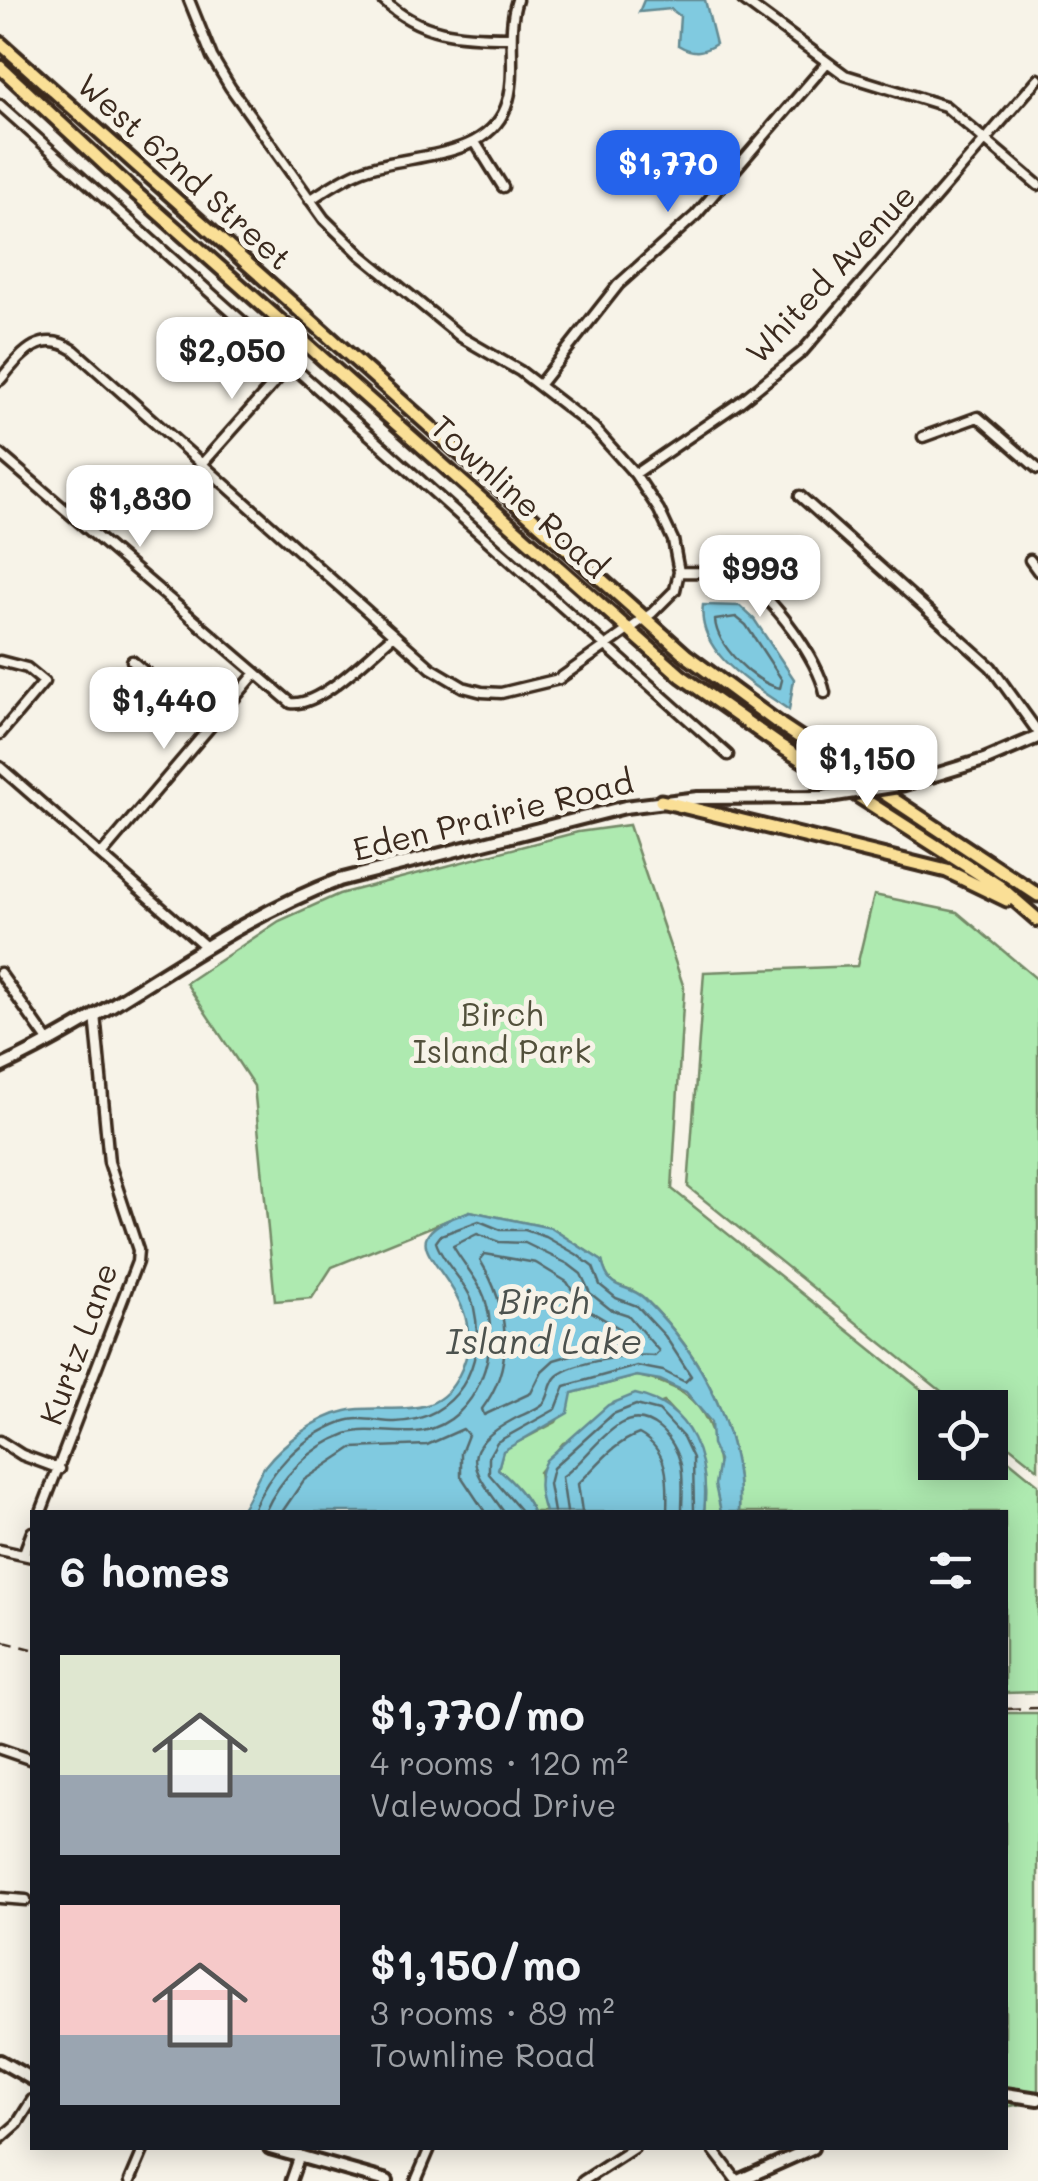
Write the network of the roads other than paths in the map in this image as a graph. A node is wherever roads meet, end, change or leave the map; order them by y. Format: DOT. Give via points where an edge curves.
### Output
graph roads {
  1 [pos="189,0"];
  2 [pos="383,0"];
  3 [pos="517,0"];
  4 [pos="744,0"];
  5 [pos="509,38"];
  6 [pos="0,43"];
  7 [pos="826,64"];
  8 [pos="0,66"];
  9 [pos="1038,79"];
  10 [pos="0,105"];
  11 [pos="986,140"];
  12 [pos="475,142"];
  13 [pos="1038,185"];
  14 [pos="503,186"];
  15 [pos="310,200"];
  16 [pos="290,365"];
  17 [pos="0,380"];
  18 [pos="540,384"];
  19 [pos="924,436"];
  20 [pos="0,454"];
  21 [pos="202,464"];
  22 [pos="1038,469"];
  23 [pos="635,474"];
  24 [pos="800,496"];
  25 [pos="1030,560"];
  26 [pos="1038,571"];
  27 [pos="679,572"];
  28 [pos="642,618"];
  29 [pos="626,629"];
  30 [pos="394,635"];
  31 [pos="603,644"];
  32 [pos="132,660"];
  33 [pos="0,662"];
  34 [pos="255,674"];
  35 [pos="825,693"];
  36 [pos="210,727"];
  37 [pos="0,734"];
  38 [pos="1038,734"];
  39 [pos="728,755"];
  40 [pos="0,766"];
  41 [pos="661,801"];
  42 [pos="102,854"];
  43 [pos="1038,895"];
  44 [pos="1038,921"];
  45 [pos="205,946"];
  46 [pos="0,972"];
  47 [pos="95,1014"];
  48 [pos="48,1040"];
  49 [pos="0,1067"];
  50 [pos="0,1441"];
  51 [pos="60,1469"];
  52 [pos="42,1510"];
  53 [pos="0,1550"];
  54 [pos="28,1555"];
  55 [pos="0,1749"];
  56 [pos="30,1759"];
  57 [pos="0,1898"];
  58 [pos="26,1900"];
  59 [pos="0,2061"];
  60 [pos="30,2078"];
  61 [pos="1008,2094"];
  62 [pos="1038,2098"];
  63 [pos="30,2103"];
  64 [pos="0,2139"];
  65 [pos="143,2150"];
  66 [pos="280,2150"];
  67 [pos="429,2150"];
  68 [pos="631,2150"];
  69 [pos="714,2150"];
  70 [pos="808,2150"];
  71 [pos="300,2154"];
  72 [pos="130,2181"];
  73 [pos="291,2181"];
  74 [pos="387,2181"];
  75 [pos="416,2181"];
  76 [pos="583,2181"];
  77 [pos="738,2181"];
  1 -- 15 [label="street" via="212,58"];
  2 -- 5 [label="street" via="432,32"];
  3 -- 5 [label="street"];
  4 -- 7 [label="street"];
  5 -- 12 [label="street" via="509,99"];
  6 -- 28 [label="main road, West 62nd Street"];
  7 -- 11 [label="street" via="866,84 945,106"];
  7 -- 18 [label="street" via="696,215 618,285"];
  8 -- 29 [label="main road, Townline Road"];
  9 -- 11 [label="street, Whited Avenue"];
  10 -- 16 [label="street"];
  11 -- 13 [label="street"];
  11 -- 23 [label="street, Whited Avenue" via="802,352"];
  12 -- 14 [label="street"];
  12 -- 15 [label="street" via="364,170"];
  15 -- 18 [label="street" via="360,255 460,337"];
  16 -- 21 [label="street"];
  16 -- 31 [label="street"];
  17 -- 21 [label="street" via="30,346 64,343"];
  18 -- 23 [label="street" via="594,428"];
  19 -- 22 [label="street" via="978,417"];
  20 -- 34 [label="street"];
  21 -- 30 [label="street"];
  23 -- 27 [label="street" via="666,524"];
  24 -- 38 [label="street" via="991,667"];
  25 -- 26 [label="street"];
  27 -- 28 [label="street" via="675,590"];
  27 -- 35 [label="street" via="740,580 764,595 822,673"];
  28 -- 29 [label="street"];
  28 -- 43 [label="main road, West 62nd Street" via="743,700"];
  29 -- 31 [label="street"];
  29 -- 44 [label="main road, Townline Road" via="731,712 1000,887"];
  30 -- 31 [label="street" via="446,679 502,694 559,679"];
  30 -- 34 [label="street" via="310,702 291,702"];
  31 -- 39 [label="street"];
  32 -- 36 [label="street"];
  33 -- 37 [label="street" via="26,668 44,682"];
  34 -- 36 [label="street"];
  36 -- 42 [label="street"];
  38 -- 41 [label="main road, Eden Prairie Road, bridge" via="984,760 905,784 823,797"];
  40 -- 42 [label="street"];
  41 -- 44 [label="main road" via="947,870"];
  41 -- 45 [label="main road, Eden Prairie Road" via="339,880"];
  42 -- 45 [label="street"];
  45 -- 47 [label="main road, Eden Prairie Road"];
  46 -- 48 [label="street"];
  47 -- 48 [label="main road, Eden Prairie Road"];
  47 -- 51 [label="street, Kurtz Lane" via="109,1162 138,1250"];
  48 -- 49 [label="main road, Eden Prairie Road"];
  50 -- 51 [label="street"];
  51 -- 52 [label="street, Kurtz Lane"];
  53 -- 54 [label="street"];
  55 -- 56 [label="street"];
  57 -- 58 [label="street"];
  59 -- 60 [label="main road"];
  61 -- 62 [label="main road"];
  63 -- 64 [label="street"];
  65 -- 72 [label="street"];
  66 -- 71 [label="main road"];
  67 -- 75 [label="street"];
  68 -- 76 [label="street"];
  69 -- 77 [label="street"];
  70 -- 77 [label="main road"];
  71 -- 73 [label="street"];
  71 -- 74 [label="main road"];
}
